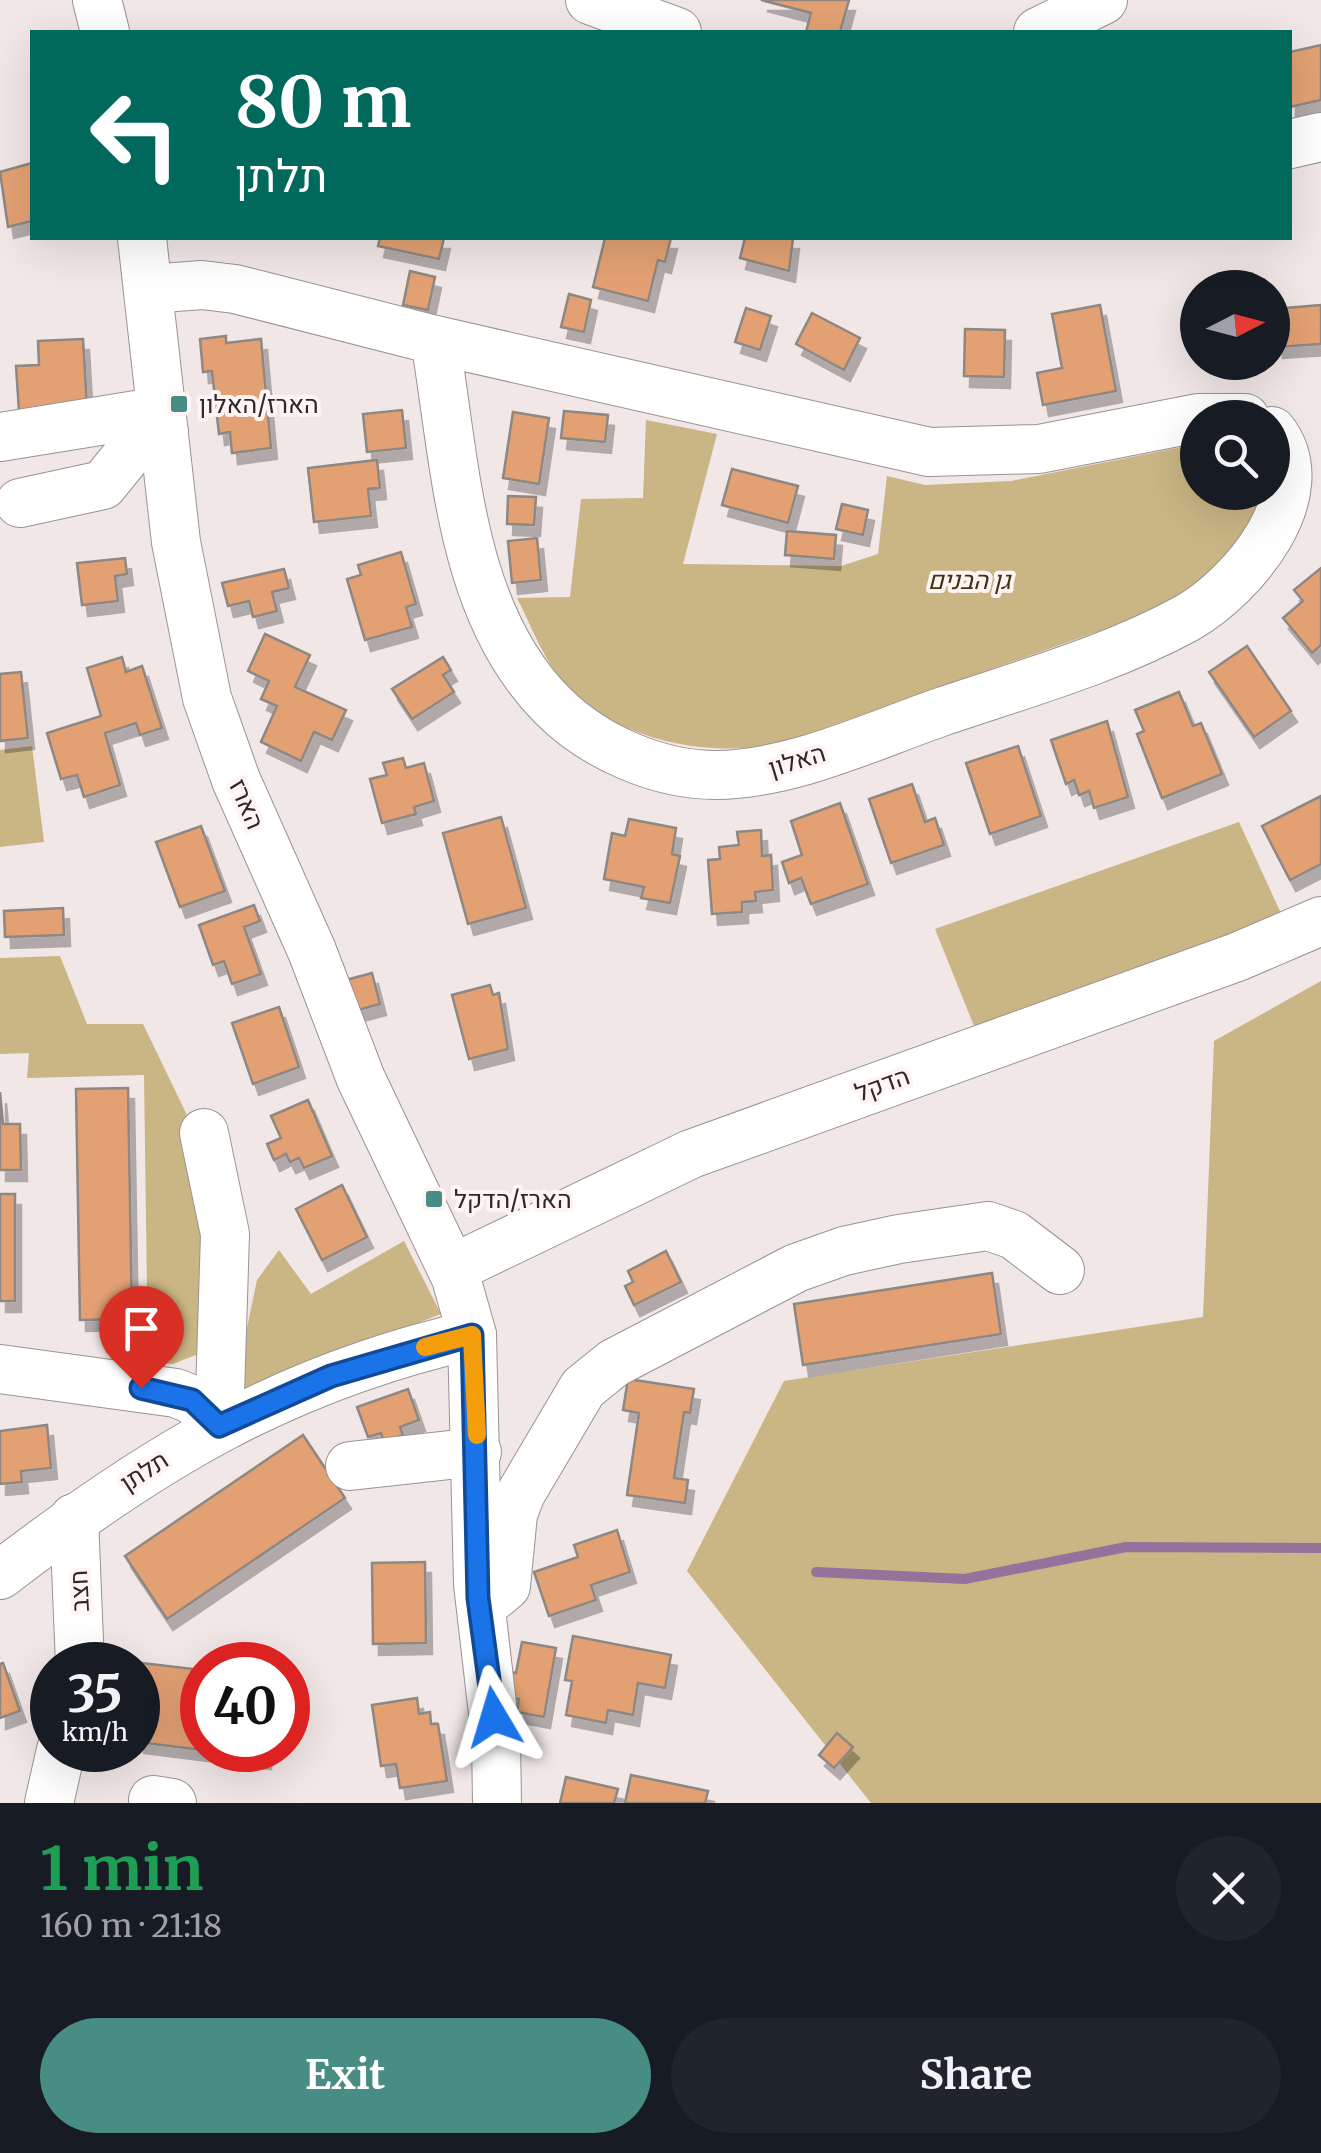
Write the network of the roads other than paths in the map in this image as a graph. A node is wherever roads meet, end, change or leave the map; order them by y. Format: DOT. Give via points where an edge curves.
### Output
graph roads {
  1 [pos="97,0"];
  2 [pos="590,0"];
  3 [pos="1102,0"];
  4 [pos="104,30"];
  5 [pos="672,30"];
  6 [pos="1042,30"];
  7 [pos="1321,137"];
  8 [pos="1292,144"];
  9 [pos="142,240"];
  10 [pos="148,288"];
  11 [pos="435,340"];
  12 [pos="162,421"];
  13 [pos="1180,422"];
  14 [pos="0,437"];
  15 [pos="1290,449"];
  16 [pos="20,503"];
  17 [pos="1321,921"];
  18 [pos="204,1133"];
  19 [pos="452,1269"];
  20 [pos="1060,1270"];
  21 [pos="472,1335"];
  22 [pos="0,1369"];
  23 [pos="219,1426"];
  24 [pos="477,1452"];
  25 [pos="350,1466"];
  26 [pos="74,1518"];
  27 [pos="0,1575"];
  28 [pos="480,1605"];
  29 [pos="79,1642"];
  30 [pos="57,1772"];
  31 [pos="49,1803"];
  32 [pos="497,1803"];
  1 -- 4 [label="street"];
  2 -- 5 [label="street"];
  3 -- 6 [label="street"];
  7 -- 8 [label="street"];
  9 -- 10 [label="street, הארז"];
  10 -- 11 [label="street" via="218,286"];
  10 -- 12 [label="street, הארז"];
  11 -- 13 [label="street" via="929,452 1039,448"];
  11 -- 15 [label="street, האלון" via="480,587 499,633 554,707 614,749 670,770 759,772 805,759 1098,658 1188,617 1248,572 1292,509 1298,468"];
  12 -- 14 [label="street"];
  12 -- 16 [label="street" via="103,485"];
  12 -- 19 [label="street, הארז" via="186,606 215,725 361,1079"];
  17 -- 19 [label="street, הדקל" via="691,1154"];
  18 -- 23 [label="street" via="225,1234"];
  19 -- 21 [label="street, הארז"];
  20 -- 28 [label="street" via="1014,1235 988,1226 844,1250 724,1302 600,1370 521,1493 506,1586"];
  21 -- 23 [label="street, תלתן" via="331,1376"];
  21 -- 24 [label="street, הארז"];
  22 -- 23 [label="street" via="176,1393"];
  23 -- 26 [label="street, תלתן"];
  24 -- 25 [label="street"];
  24 -- 28 [label="street, הארז"];
  26 -- 27 [label="street, תלתן"];
  26 -- 29 [label="street, חצב"];
  28 -- 32 [label="street, הארז"];
  30 -- 31 [label="street"];
}
